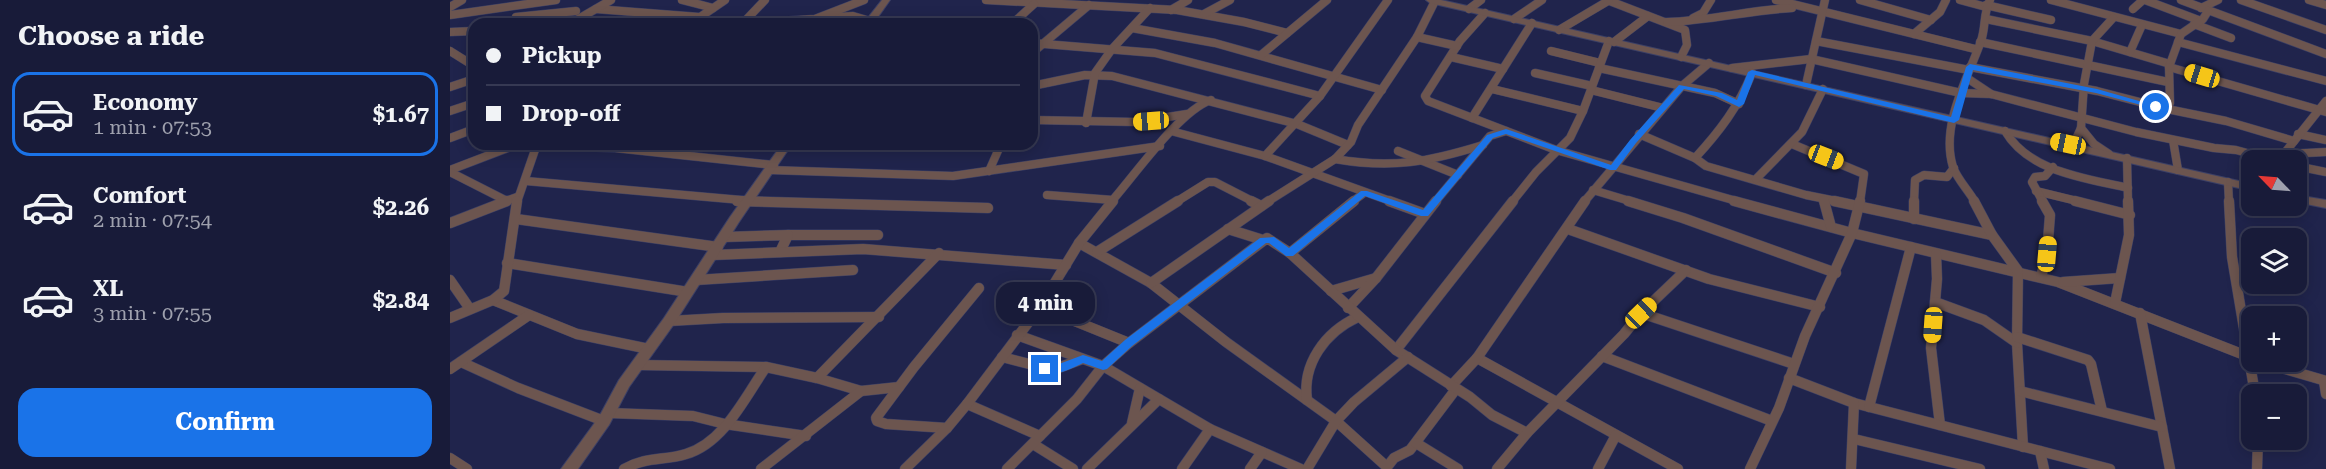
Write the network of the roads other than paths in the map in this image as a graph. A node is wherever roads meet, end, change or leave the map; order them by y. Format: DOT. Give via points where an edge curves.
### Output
graph roads {
  1 [pos="462,0"];
  2 [pos="556,0"];
  3 [pos="579,0"];
  4 [pos="611,0"];
  5 [pos="682,0"];
  6 [pos="725,0"];
  7 [pos="765,0"];
  8 [pos="864,0"];
  9 [pos="886,0"];
  10 [pos="987,0"];
  11 [pos="1188,0"];
  12 [pos="1230,0"];
  13 [pos="1327,0"];
  14 [pos="1388,0"];
  15 [pos="1481,0"];
  16 [pos="1542,0"];
  17 [pos="1607,0"];
  18 [pos="1711,0"];
  19 [pos="1776,0"];
  20 [pos="1825,0"];
  21 [pos="1860,0"];
  22 [pos="1946,0"];
  23 [pos="1960,0"];
  24 [pos="2051,0"];
  25 [pos="2144,0"];
  26 [pos="2181,0"];
  27 [pos="2218,0"];
  28 [pos="2241,0"];
  29 [pos="2309,0"];
  30 [pos="1432,1"];
  31 [pos="1030,2"];
  32 [pos="1113,2"];
  33 [pos="1988,4"];
  34 [pos="1089,5"];
  35 [pos="2326,5"];
  36 [pos="450,7"];
  37 [pos="713,8"];
  38 [pos="1150,8"];
  39 [pos="596,9"];
  40 [pos="1469,9"];
  41 [pos="1807,9"];
  42 [pos="2133,9"];
  43 [pos="2204,9"];
  44 [pos="1171,10"];
  45 [pos="576,11"];
  46 [pos="1822,12"];
  47 [pos="1485,13"];
  48 [pos="1203,14"];
  49 [pos="450,15"];
  50 [pos="1648,16"];
  51 [pos="516,17"];
  52 [pos="699,17"];
  53 [pos="575,18"];
  54 [pos="581,18"];
  55 [pos="748,18"];
  56 [pos="817,18"];
  57 [pos="827,18"];
  58 [pos="858,18"];
  59 [pos="872,18"];
  60 [pos="1017,18"];
  61 [pos="2113,18"];
  62 [pos="1514,19"];
  63 [pos="1986,19"];
  64 [pos="1688,20"];
  65 [pos="1931,20"];
  66 [pos="2051,20"];
  67 [pos="1698,21"];
  68 [pos="1667,22"];
  69 [pos="2198,22"];
  70 [pos="1532,23"];
  71 [pos="2142,25"];
  72 [pos="1132,28"];
  73 [pos="468,30"];
  74 [pos="1559,30"];
  75 [pos="2326,30"];
  76 [pos="450,32"];
  77 [pos="1687,32"];
  78 [pos="1287,33"];
  79 [pos="1914,34"];
  80 [pos="2181,34"];
  81 [pos="1417,37"];
  82 [pos="2231,38"];
  83 [pos="1816,41"];
  84 [pos="2092,41"];
  85 [pos="1611,42"];
  86 [pos="2178,42"];
  87 [pos="1038,43"];
  88 [pos="1038,44"];
  89 [pos="1457,46"];
  90 [pos="1978,46"];
  91 [pos="1112,49"];
  92 [pos="450,51"];
  93 [pos="1551,51"];
  94 [pos="2130,52"];
  95 [pos="2326,54"];
  96 [pos="1261,55"];
  97 [pos="1451,57"];
  98 [pos="1681,57"];
  99 [pos="1811,59"];
  100 [pos="468,62"];
  101 [pos="1709,63"];
  102 [pos="2088,64"];
  103 [pos="1599,65"];
  104 [pos="2170,65"];
  105 [pos="1732,68"];
  106 [pos="1503,69"];
  107 [pos="1752,72"];
  108 [pos="1969,72"];
  109 [pos="1535,73"];
  110 [pos="1095,74"];
  111 [pos="1334,77"];
  112 [pos="468,81"];
  113 [pos="2326,81"];
  114 [pos="2169,82"];
  115 [pos="1038,85"];
  116 [pos="1806,85"];
  117 [pos="1682,86"];
  118 [pos="450,87"];
  119 [pos="1492,88"];
  120 [pos="1591,88"];
  121 [pos="1823,89"];
  122 [pos="2084,89"];
  123 [pos="1382,90"];
  124 [pos="1961,93"];
  125 [pos="1991,94"];
  126 [pos="1320,96"];
  127 [pos="1199,101"];
  128 [pos="2326,101"];
  129 [pos="1739,104"];
  130 [pos="468,105"];
  131 [pos="1663,108"];
  132 [pos="2168,109"];
  133 [pos="450,111"];
  134 [pos="1583,111"];
  135 [pos="2322,111"];
  136 [pos="1187,114"];
  137 [pos="1472,118"];
  138 [pos="1038,120"];
  139 [pos="1954,120"];
  140 [pos="1086,123"];
  141 [pos="2081,123"];
  142 [pos="1297,124"];
  143 [pos="1488,124"];
  144 [pos="468,131"];
  145 [pos="1171,131"];
  146 [pos="1506,131"];
  147 [pos="2005,131"];
  148 [pos="1639,134"];
  149 [pos="450,138"];
  150 [pos="2295,139"];
  151 [pos="1488,140"];
  152 [pos="2173,140"];
  153 [pos="2326,140"];
  154 [pos="1792,144"];
  155 [pos="2068,144"];
  156 [pos="1160,146"];
  157 [pos="1347,147"];
  158 [pos="503,150"];
  159 [pos="535,150"];
  160 [pos="631,150"];
  161 [pos="783,150"];
  162 [pos="998,150"];
  163 [pos="1556,150"];
  164 [pos="2287,150"];
  165 [pos="1398,151"];
  166 [pos="2241,151"];
  167 [pos="2322,152"];
  168 [pos="2109,154"];
  169 [pos="2307,154"];
  170 [pos="1265,156"];
  171 [pos="2326,156"];
  172 [pos="1695,158"];
  173 [pos="2127,158"];
  174 [pos="1335,159"];
  175 [pos="1420,159"];
  176 [pos="1354,161"];
  177 [pos="772,167"];
  178 [pos="2054,167"];
  179 [pos="1613,168"];
  180 [pos="1954,168"];
  181 [pos="2307,168"];
  182 [pos="2178,170"];
  183 [pos="450,171"];
  184 [pos="989,171"];
  185 [pos="1313,172"];
  186 [pos="2326,172"];
  187 [pos="1458,175"];
  188 [pos="1756,179"];
  189 [pos="526,181"];
  190 [pos="2228,182"];
  191 [pos="2241,185"];
  192 [pos="2128,188"];
  193 [pos="1593,190"];
  194 [pos="2036,190"];
  195 [pos="1364,193"];
  196 [pos="1047,195"];
  197 [pos="517,197"];
  198 [pos="1823,199"];
  199 [pos="1113,200"];
  200 [pos="2307,200"];
  201 [pos="507,201"];
  202 [pos="748,202"];
  203 [pos="2326,204"];
  204 [pos="1261,206"];
  205 [pos="1859,207"];
  206 [pos="988,208"];
  207 [pos="1425,214"];
  208 [pos="2130,215"];
  209 [pos="516,219"];
  210 [pos="1914,219"];
  211 [pos="451,222"];
  212 [pos="1831,227"];
  213 [pos="1228,229"];
  214 [pos="1568,229"];
  215 [pos="1852,233"];
  216 [pos="788,235"];
  217 [pos="878,235"];
  218 [pos="1992,235"];
  219 [pos="1263,240"];
  220 [pos="1079,243"];
  221 [pos="718,246"];
  222 [pos="1911,248"];
  223 [pos="780,252"];
  224 [pos="1097,252"];
  225 [pos="1290,253"];
  226 [pos="939,254"];
  227 [pos="1936,254"];
  228 [pos="507,263"];
  229 [pos="1066,265"];
  230 [pos="853,270"];
  231 [pos="1686,270"];
  232 [pos="2018,271"];
  233 [pos="1836,273"];
  234 [pos="2041,277"];
  235 [pos="1376,278"];
  236 [pos="2120,278"];
  237 [pos="450,280"];
  238 [pos="696,280"];
  239 [pos="2058,282"];
  240 [pos="1151,283"];
  241 [pos="979,288"];
  242 [pos="1331,291"];
  243 [pos="688,292"];
  244 [pos="493,300"];
  245 [pos="1935,302"];
  246 [pos="2115,303"];
  247 [pos="1178,304"];
  248 [pos="1040,307"];
  249 [pos="1820,307"];
  250 [pos="1348,308"];
  251 [pos="2241,308"];
  252 [pos="470,309"];
  253 [pos="1641,313"];
  254 [pos="2140,313"];
  255 [pos="529,315"];
  256 [pos="879,317"];
  257 [pos="450,318"];
  258 [pos="1358,318"];
  259 [pos="669,321"];
  260 [pos="1017,335"];
  261 [pos="2017,340"];
  262 [pos="1129,343"];
  263 [pos="649,349"];
  264 [pos="1396,350"];
  265 [pos="2241,354"];
  266 [pos="1602,356"];
  267 [pos="1002,357"];
  268 [pos="1408,357"];
  269 [pos="1477,358"];
  270 [pos="1083,359"];
  271 [pos="461,362"];
  272 [pos="1794,364"];
  273 [pos="638,365"];
  274 [pos="1103,366"];
  275 [pos="766,367"];
  276 [pos="450,369"];
  277 [pos="2295,372"];
  278 [pos="817,378"];
  279 [pos="1789,378"];
  280 [pos="2325,381"];
  281 [pos="899,387"];
  282 [pos="1454,387"];
  283 [pos="1140,388"];
  284 [pos="2020,391"];
  285 [pos="861,392"];
  286 [pos="2326,394"];
  287 [pos="1159,399"];
  288 [pos="1307,400"];
  289 [pos="1557,402"];
  290 [pos="1854,403"];
  291 [pos="967,404"];
  292 [pos="1869,407"];
  293 [pos="2102,411"];
  294 [pos="607,417"];
  295 [pos="1336,421"];
  296 [pos="1772,421"];
  297 [pos="1132,423"];
  298 [pos="725,424"];
  299 [pos="1940,425"];
  300 [pos="2162,427"];
  301 [pos="947,428"];
  302 [pos="1210,429"];
  303 [pos="1527,433"];
  304 [pos="1616,435"];
  305 [pos="806,436"];
  306 [pos="1854,439"];
  307 [pos="1037,440"];
  308 [pos="1416,443"];
  309 [pos="2023,447"];
  310 [pos="2258,450"];
  311 [pos="2040,451"];
  312 [pos="1262,452"];
  313 [pos="450,458"];
  314 [pos="1386,468"];
  315 [pos="1673,468"];
  316 [pos="467,469"];
  317 [pos="569,469"];
  318 [pos="624,469"];
  319 [pos="761,469"];
  320 [pos="904,469"];
  321 [pos="1006,469"];
  322 [pos="1073,469"];
  323 [pos="1088,469"];
  324 [pos="1182,469"];
  325 [pos="1250,469"];
  326 [pos="1301,469"];
  327 [pos="1307,469"];
  328 [pos="1458,469"];
  329 [pos="1497,469"];
  330 [pos="1598,469"];
  331 [pos="1750,469"];
  332 [pos="1851,469"];
  333 [pos="1980,469"];
  334 [pos="2044,469"];
  335 [pos="2110,469"];
  336 [pos="2170,469"];
  337 [pos="2257,469"];
  1 -- 36 [label="street"];
  2 -- 49 [label="street"];
  3 -- 45 [label="street"];
  4 -- 39 [label="street"];
  5 -- 37 [label="street"];
  6 -- 37 [label="street"];
  7 -- 55 [label="street"];
  8 -- 56 [label="street"];
  9 -- 59 [label="street"];
  10 -- 31 [label="street"];
  11 -- 44 [label="street"];
  12 -- 48 [label="street"];
  13 -- 78 [label="street"];
  14 -- 111 [label="street"];
  15 -- 40 [label="street"];
  16 -- 62 [label="street"];
  17 -- 50 [label="street"];
  17 -- 74 [label="street"];
  18 -- 64 [label="street" via="1703,13"];
  19 -- 41 [label="street"];
  20 -- 46 [label="street"];
  21 -- 65 [label="street"];
  22 -- 65 [label="street"];
  23 -- 33 [label="street"];
  24 -- 61 [label="street"];
  25 -- 42 [label="street"];
  25 -- 69 [label="street"];
  26 -- 43 [label="street"];
  27 -- 43 [label="street"];
  28 -- 75 [label="street"];
  29 -- 35 [label="street"];
  30 -- 40 [label="street"];
  30 -- 81 [label="street"];
  31 -- 34 [label="street"];
  31 -- 60 [label="street"];
  32 -- 34 [label="street"];
  32 -- 38 [label="street"];
  33 -- 63 [label="street"];
  33 -- 66 [label="street"];
  34 -- 87 [label="street"];
  37 -- 52 [label="street"];
  38 -- 44 [label="street"];
  38 -- 72 [label="street"];
  39 -- 52 [label="street"];
  39 -- 54 [label="street"];
  40 -- 47 [label="street"];
  41 -- 46 [label="street"];
  41 -- 67 [label="street" via="1768,9"];
  43 -- 69 [label="street" via="2207,15"];
  43 -- 95 [label="street"];
  44 -- 48 [label="street"];
  45 -- 51 [label="street"];
  45 -- 53 [label="street"];
  46 -- 79 [label="street"];
  46 -- 83 [label="street"];
  47 -- 62 [label="street"];
  47 -- 89 [label="street"];
  48 -- 78 [label="street"];
  50 -- 68 [label="street"];
  50 -- 85 [label="street"];
  57 -- 58 [label="street"];
  61 -- 71 [label="street"];
  61 -- 84 [label="street"];
  62 -- 70 [label="street"];
  63 -- 84 [label="street"];
  63 -- 90 [label="street"];
  64 -- 67 [label="street"];
  64 -- 68 [label="street"];
  65 -- 79 [label="street"];
  67 -- 77 [label="street"];
  68 -- 77 [label="street"];
  69 -- 80 [label="street"];
  69 -- 82 [label="street"];
  70 -- 74 [label="street"];
  70 -- 106 [label="street"];
  71 -- 80 [label="street"];
  71 -- 94 [label="street"];
  72 -- 91 [label="street"];
  72 -- 96 [label="street"];
  73 -- 76 [label="street"];
  74 -- 85 [label="street"];
  77 -- 98 [label="street" via="1687,45"];
  78 -- 96 [label="street"];
  79 -- 90 [label="street"];
  80 -- 86 [label="street"];
  81 -- 89 [label="street"];
  81 -- 123 [label="street"];
  83 -- 99 [label="street"];
  83 -- 108 [label="street"];
  84 -- 94 [label="street"];
  84 -- 102 [label="street"];
  85 -- 98 [label="street"];
  85 -- 103 [label="street"];
  86 -- 104 [label="street"];
  86 -- 113 [label="street"];
  88 -- 91 [label="street"];
  89 -- 97 [label="street"];
  90 -- 102 [label="street"];
  90 -- 108 [label="street"];
  91 -- 110 [label="street"];
  91 -- 126 [label="street" via="1161,55"];
  92 -- 100 [label="street"];
  93 -- 103 [label="street"];
  94 -- 104 [label="street"];
  96 -- 111 [label="street"];
  97 -- 106 [label="street"];
  97 -- 137 [label="street" via="1425,99"];
  98 -- 101 [label="street"];
  99 -- 105 [label="street"];
  99 -- 116 [label="street"];
  99 -- 124 [label="street"];
  101 -- 105 [label="street"];
  101 -- 117 [label="street"];
  102 -- 114 [label="street"];
  102 -- 122 [label="street"];
  103 -- 117 [label="street"];
  103 -- 120 [label="street"];
  104 -- 114 [label="street"];
  104 -- 135 [label="street"];
  105 -- 107 [label="street"];
  106 -- 119 [label="street"];
  107 -- 116 [label="street"];
  107 -- 129 [label="street"];
  108 -- 122 [label="street"];
  108 -- 124 [label="street"];
  108 -- 125 [label="street"];
  109 -- 120 [label="street"];
  110 -- 115 [label="street"];
  110 -- 127 [label="street"];
  110 -- 140 [label="street"];
  111 -- 123 [label="street"];
  111 -- 126 [label="street"];
  112 -- 118 [label="street"];
  114 -- 132 [label="street"];
  116 -- 121 [label="street"];
  117 -- 129 [label="street" via="1719,94"];
  117 -- 131 [label="street"];
  119 -- 134 [label="street"];
  119 -- 137 [label="street"];
  120 -- 131 [label="street"];
  120 -- 134 [label="street"];
  121 -- 139 [label="street"];
  121 -- 154 [label="street"];
  122 -- 132 [label="street"];
  122 -- 141 [label="street"];
  123 -- 157 [label="street"];
  124 -- 125 [label="street"];
  124 -- 139 [label="street"];
  125 -- 141 [label="street"];
  126 -- 142 [label="street"];
  127 -- 136 [label="street"];
  127 -- 142 [label="street" via="1211,100"];
  128 -- 135 [label="street"];
  129 -- 172 [label="street"];
  130 -- 133 [label="street"];
  131 -- 148 [label="street"];
  132 -- 150 [label="street"];
  134 -- 163 [label="street" via="1570,138"];
  135 -- 150 [label="street"];
  136 -- 140 [label="street" via="1151,121"];
  136 -- 145 [label="street"];
  137 -- 143 [label="street"];
  138 -- 140 [label="street"];
  139 -- 147 [label="street"];
  139 -- 180 [label="street"];
  141 -- 152 [label="street"];
  141 -- 155 [label="street" via="2076,139"];
  141 -- 168 [label="street" via="2094,144"];
  142 -- 157 [label="street"];
  142 -- 170 [label="street"];
  143 -- 146 [label="street"];
  143 -- 151 [label="street"];
  144 -- 149 [label="street"];
  145 -- 156 [label="street"];
  145 -- 170 [label="street"];
  146 -- 151 [label="street"];
  146 -- 163 [label="street"];
  147 -- 155 [label="street"];
  147 -- 178 [label="street" via="2020,152"];
  148 -- 172 [label="street"];
  148 -- 179 [label="street"];
  150 -- 153 [label="street"];
  150 -- 164 [label="street"];
  150 -- 167 [label="street"];
  151 -- 175 [label="street" via="1450,155"];
  151 -- 187 [label="street"];
  152 -- 166 [label="street"];
  152 -- 182 [label="street"];
  154 -- 188 [label="street"];
  154 -- 205 [label="street" via="1863,171"];
  155 -- 168 [label="street"];
  156 -- 184 [label="street"];
  156 -- 199 [label="street"];
  157 -- 174 [label="street"];
  157 -- 176 [label="street"];
  158 -- 183 [label="street"];
  159 -- 189 [label="street"];
  160 -- 177 [label="street"];
  161 -- 177 [label="street"];
  162 -- 184 [label="street"];
  163 -- 179 [label="street"];
  163 -- 264 [label="street"];
  165 -- 175 [label="street"];
  167 -- 169 [label="street"];
  167 -- 171 [label="street"];
  168 -- 173 [label="street"];
  170 -- 185 [label="street"];
  172 -- 188 [label="street" via="1706,166"];
  173 -- 182 [label="street"];
  173 -- 192 [label="street"];
  174 -- 176 [label="street"];
  174 -- 185 [label="street"];
  175 -- 176 [label="street" via="1395,165"];
  175 -- 187 [label="street"];
  177 -- 184 [label="street" via="936,176"];
  177 -- 202 [label="street"];
  178 -- 192 [label="street"];
  178 -- 194 [label="street" via="2045,176 2033,179"];
  179 -- 193 [label="street"];
  179 -- 212 [label="street"];
  180 -- 210 [label="street" via="1947,177 1924,176 1915,180"];
  180 -- 218 [label="street"];
  181 -- 186 [label="street"];
  182 -- 190 [label="street"];
  183 -- 201 [label="street"];
  185 -- 195 [label="street"];
  185 -- 204 [label="street"];
  187 -- 207 [label="street"];
  188 -- 198 [label="street"];
  189 -- 197 [label="street"];
  189 -- 202 [label="street"];
  190 -- 191 [label="street"];
  190 -- 251 [label="street" via="2232,257"];
  192 -- 208 [label="street"];
  193 -- 214 [label="street"];
  193 -- 233 [label="street"];
  194 -- 208 [label="street"];
  194 -- 234 [label="street" via="2050,215"];
  195 -- 207 [label="street"];
  195 -- 225 [label="street"];
  196 -- 199 [label="street"];
  197 -- 201 [label="street"];
  197 -- 209 [label="street"];
  198 -- 205 [label="street"];
  198 -- 212 [label="street"];
  199 -- 220 [label="street"];
  200 -- 203 [label="street"];
  201 -- 211 [label="street"];
  202 -- 206 [label="street"];
  202 -- 221 [label="street"];
  204 -- 213 [label="street"];
  204 -- 224 [label="street" via="1208,182"];
  205 -- 210 [label="street"];
  205 -- 215 [label="street"];
  207 -- 235 [label="street"];
  208 -- 236 [label="street"];
  209 -- 221 [label="street"];
  209 -- 228 [label="street"];
  210 -- 218 [label="street"];
  212 -- 215 [label="street"];
  213 -- 219 [label="street"];
  213 -- 240 [label="street"];
  214 -- 231 [label="street"];
  214 -- 269 [label="street"];
  215 -- 222 [label="street"];
  215 -- 233 [label="street"];
  216 -- 217 [label="street"];
  216 -- 221 [label="street"];
  216 -- 223 [label="street"];
  218 -- 232 [label="street"];
  219 -- 225 [label="street" via="1271,239"];
  219 -- 247 [label="street"];
  220 -- 224 [label="street"];
  220 -- 229 [label="street"];
  221 -- 223 [label="street"];
  221 -- 238 [label="street"];
  222 -- 227 [label="street"];
  222 -- 292 [label="street" via="1901,298"];
  223 -- 226 [label="street" via="863,249"];
  224 -- 240 [label="street"];
  225 -- 242 [label="street"];
  226 -- 229 [label="street"];
  226 -- 256 [label="street"];
  227 -- 232 [label="street"];
  227 -- 245 [label="street"];
  228 -- 243 [label="street"];
  228 -- 244 [label="street" via="504,291"];
  229 -- 248 [label="street"];
  230 -- 238 [label="street"];
  231 -- 249 [label="street" via="1732,286"];
  231 -- 253 [label="street"];
  232 -- 234 [label="street"];
  232 -- 261 [label="street"];
  233 -- 249 [label="street"];
  234 -- 239 [label="street"];
  235 -- 242 [label="street"];
  235 -- 250 [label="street"];
  236 -- 239 [label="street"];
  236 -- 246 [label="street"];
  237 -- 252 [label="street"];
  238 -- 243 [label="street"];
  239 -- 246 [label="street"];
  240 -- 247 [label="street"];
  241 -- 281 [label="street"];
  242 -- 250 [label="street"];
  243 -- 259 [label="street"];
  244 -- 252 [label="street"];
  244 -- 255 [label="street"];
  245 -- 261 [label="street" via="1984,320"];
  245 -- 299 [label="street" via="1932,358"];
  246 -- 254 [label="street"];
  247 -- 262 [label="street"];
  247 -- 288 [label="street"];
  248 -- 260 [label="street"];
  248 -- 262 [label="street"];
  249 -- 272 [label="street"];
  250 -- 258 [label="street"];
  252 -- 257 [label="street"];
  253 -- 266 [label="street"];
  253 -- 272 [label="street"];
  254 -- 265 [label="street"];
  254 -- 300 [label="street"];
  255 -- 263 [label="street" via="598,340"];
  255 -- 271 [label="street"];
  256 -- 259 [label="street"];
  256 -- 278 [label="street"];
  258 -- 264 [label="street"];
  258 -- 288 [label="street" via="1342,325 1317,354 1306,376"];
  259 -- 263 [label="street"];
  260 -- 267 [label="street"];
  260 -- 270 [label="street"];
  261 -- 284 [label="street"];
  261 -- 293 [label="street" via="2088,360"];
  262 -- 274 [label="street"];
  263 -- 273 [label="street"];
  264 -- 268 [label="street"];
  266 -- 289 [label="street"];
  266 -- 296 [label="street"];
  267 -- 270 [label="street" via="1053,370"];
  267 -- 291 [label="street"];
  268 -- 282 [label="street"];
  268 -- 295 [label="street"];
  269 -- 282 [label="street"];
  269 -- 289 [label="street"];
  270 -- 274 [label="street"];
  271 -- 276 [label="street"];
  271 -- 294 [label="street" via="518,388"];
  272 -- 279 [label="street"];
  273 -- 275 [label="street"];
  273 -- 294 [label="street"];
  274 -- 283 [label="street"];
  274 -- 307 [label="street"];
  275 -- 278 [label="street"];
  275 -- 298 [label="street"];
  277 -- 280 [label="street"];
  278 -- 285 [label="street"];
  279 -- 290 [label="street"];
  279 -- 296 [label="street"];
  280 -- 286 [label="street"];
  281 -- 285 [label="street"];
  281 -- 301 [label="street" via="879,412 877,421"];
  282 -- 303 [label="street" via="1492,415"];
  282 -- 308 [label="street"];
  283 -- 287 [label="street"];
  283 -- 297 [label="street"];
  284 -- 293 [label="street"];
  284 -- 309 [label="street"];
  285 -- 305 [label="street"];
  287 -- 297 [label="street"];
  287 -- 302 [label="street"];
  288 -- 295 [label="street"];
  289 -- 303 [label="street"];
  289 -- 304 [label="street"];
  290 -- 292 [label="street"];
  290 -- 306 [label="street"];
  291 -- 301 [label="street"];
  291 -- 307 [label="street"];
  292 -- 299 [label="street"];
  293 -- 300 [label="street"];
  294 -- 298 [label="street" via="693,416"];
  294 -- 317 [label="street"];
  295 -- 314 [label="street"];
  295 -- 327 [label="street"];
  296 -- 331 [label="street"];
  297 -- 323 [label="street"];
  298 -- 305 [label="street"];
  298 -- 318 [label="street" via="702,447 687,453 645,457"];
  299 -- 309 [label="street"];
  300 -- 336 [label="street"];
  301 -- 320 [label="street"];
  302 -- 312 [label="street"];
  302 -- 324 [label="street"];
  303 -- 329 [label="street"];
  304 -- 315 [label="street"];
  304 -- 330 [label="street"];
  305 -- 319 [label="street"];
  306 -- 332 [label="street"];
  306 -- 333 [label="street"];
  307 -- 321 [label="street"];
  307 -- 322 [label="street"];
  308 -- 314 [label="street"];
  308 -- 328 [label="street"];
  309 -- 311 [label="street"];
  310 -- 337 [label="street"];
  311 -- 334 [label="street"];
  311 -- 335 [label="street"];
  312 -- 325 [label="street"];
  312 -- 326 [label="street"];
  313 -- 316 [label="street"];
}
